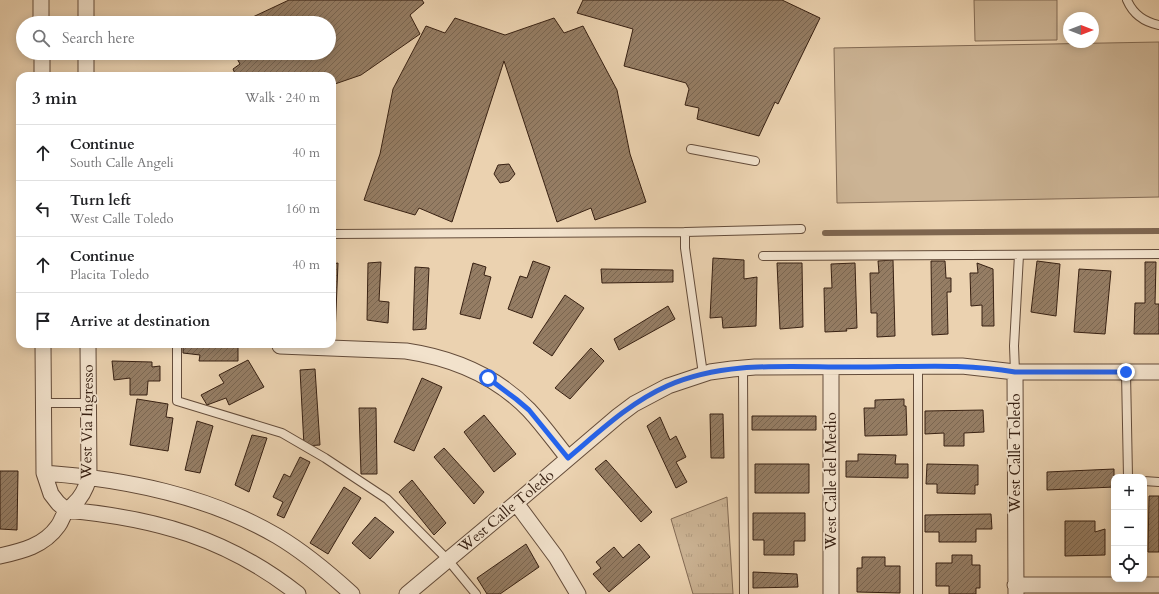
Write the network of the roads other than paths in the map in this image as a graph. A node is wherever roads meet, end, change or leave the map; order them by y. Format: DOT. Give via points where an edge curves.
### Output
graph roads {
  1 [pos="41,0"];
  2 [pos="86,0"];
  3 [pos="1127,0"];
  4 [pos="41,16"];
  5 [pos="86,16"];
  6 [pos="1159,25"];
  7 [pos="42,60"];
  8 [pos="86,60"];
  9 [pos="42,72"];
  10 [pos="86,72"];
  11 [pos="691,149"];
  12 [pos="755,161"];
  13 [pos="802,229"];
  14 [pos="685,232"];
  15 [pos="336,234"];
  16 [pos="1159,254"];
  17 [pos="1019,255"];
  18 [pos="763,256"];
  19 [pos="43,348"];
  20 [pos="88,348"];
  21 [pos="177,348"];
  22 [pos="330,348"];
  23 [pos="918,367"];
  24 [pos="743,368"];
  25 [pos="831,368"];
  26 [pos="1015,372"];
  27 [pos="1126,372"];
  28 [pos="1159,372"];
  29 [pos="703,374"];
  30 [pos="44,403"];
  31 [pos="88,403"];
  32 [pos="568,458"];
  33 [pos="44,473"];
  34 [pos="1128,474"];
  35 [pos="89,478"];
  36 [pos="1147,481"];
  37 [pos="1159,482"];
  38 [pos="516,503"];
  39 [pos="66,510"];
  40 [pos="0,556"];
  41 [pos="448,560"];
  42 [pos="1159,585"];
  43 [pos="1016,589"];
  44 [pos="1123,590"];
  45 [pos="298,594"];
  46 [pos="352,594"];
  47 [pos="407,594"];
  48 [pos="476,594"];
  49 [pos="578,594"];
  50 [pos="744,594"];
  51 [pos="831,594"];
  52 [pos="918,594"];
  1 -- 4 [label="street"];
  2 -- 5 [label="street"];
  3 -- 6 [label="lane" via="1139,17"];
  7 -- 9 [label="street"];
  8 -- 10 [label="street"];
  11 -- 12 [label="lane"];
  13 -- 14 [label="lane"];
  14 -- 15 [label="lane"];
  14 -- 29 [label="lane" via="685,248"];
  16 -- 17 [label="lane"];
  17 -- 18 [label="lane"];
  17 -- 26 [label="lane"];
  19 -- 30 [label="street"];
  20 -- 31 [label="street, West Via Ingresso"];
  21 -- 41 [label="lane" via="177,401 282,433 326,458 387,499"];
  22 -- 32 [label="street" via="423,353 458,364 488,378 516,399 540,423"];
  23 -- 25 [label="street, West Calle Toledo"];
  23 -- 26 [label="street, West Calle Toledo" via="968,367"];
  23 -- 52 [label="lane"];
  24 -- 25 [label="street, West Calle Toledo"];
  24 -- 29 [label="street, West Calle Toledo"];
  24 -- 50 [label="lane"];
  25 -- 51 [label="street, West Calle del Medio"];
  26 -- 27 [label="street"];
  26 -- 43 [label="street, West Calle Toledo"];
  27 -- 28 [label="street"];
  27 -- 34 [label="lane"];
  29 -- 32 [label="street, West Calle Toledo" via="668,386 634,404"];
  30 -- 31 [label="lane"];
  30 -- 33 [label="street"];
  31 -- 35 [label="street, West Via Ingresso"];
  32 -- 38 [label="street, West Calle Toledo"];
  33 -- 35 [label="street"];
  33 -- 39 [label="street" via="51,494"];
  35 -- 39 [label="street, West Via Ingresso" via="81,496"];
  35 -- 46 [label="street" via="172,493 240,517 278,536 297,549"];
  36 -- 37 [label="lane"];
  38 -- 41 [label="street, West Calle Toledo"];
  38 -- 49 [label="street" via="556,558"];
  39 -- 40 [label="street" via="59,525 42,543"];
  39 -- 45 [label="street" via="159,524 195,536 249,561"];
  41 -- 47 [label="street, West Calle Toledo"];
  41 -- 48 [label="lane"];
  42 -- 44 [label="street"];
  43 -- 44 [label="street"];
}
